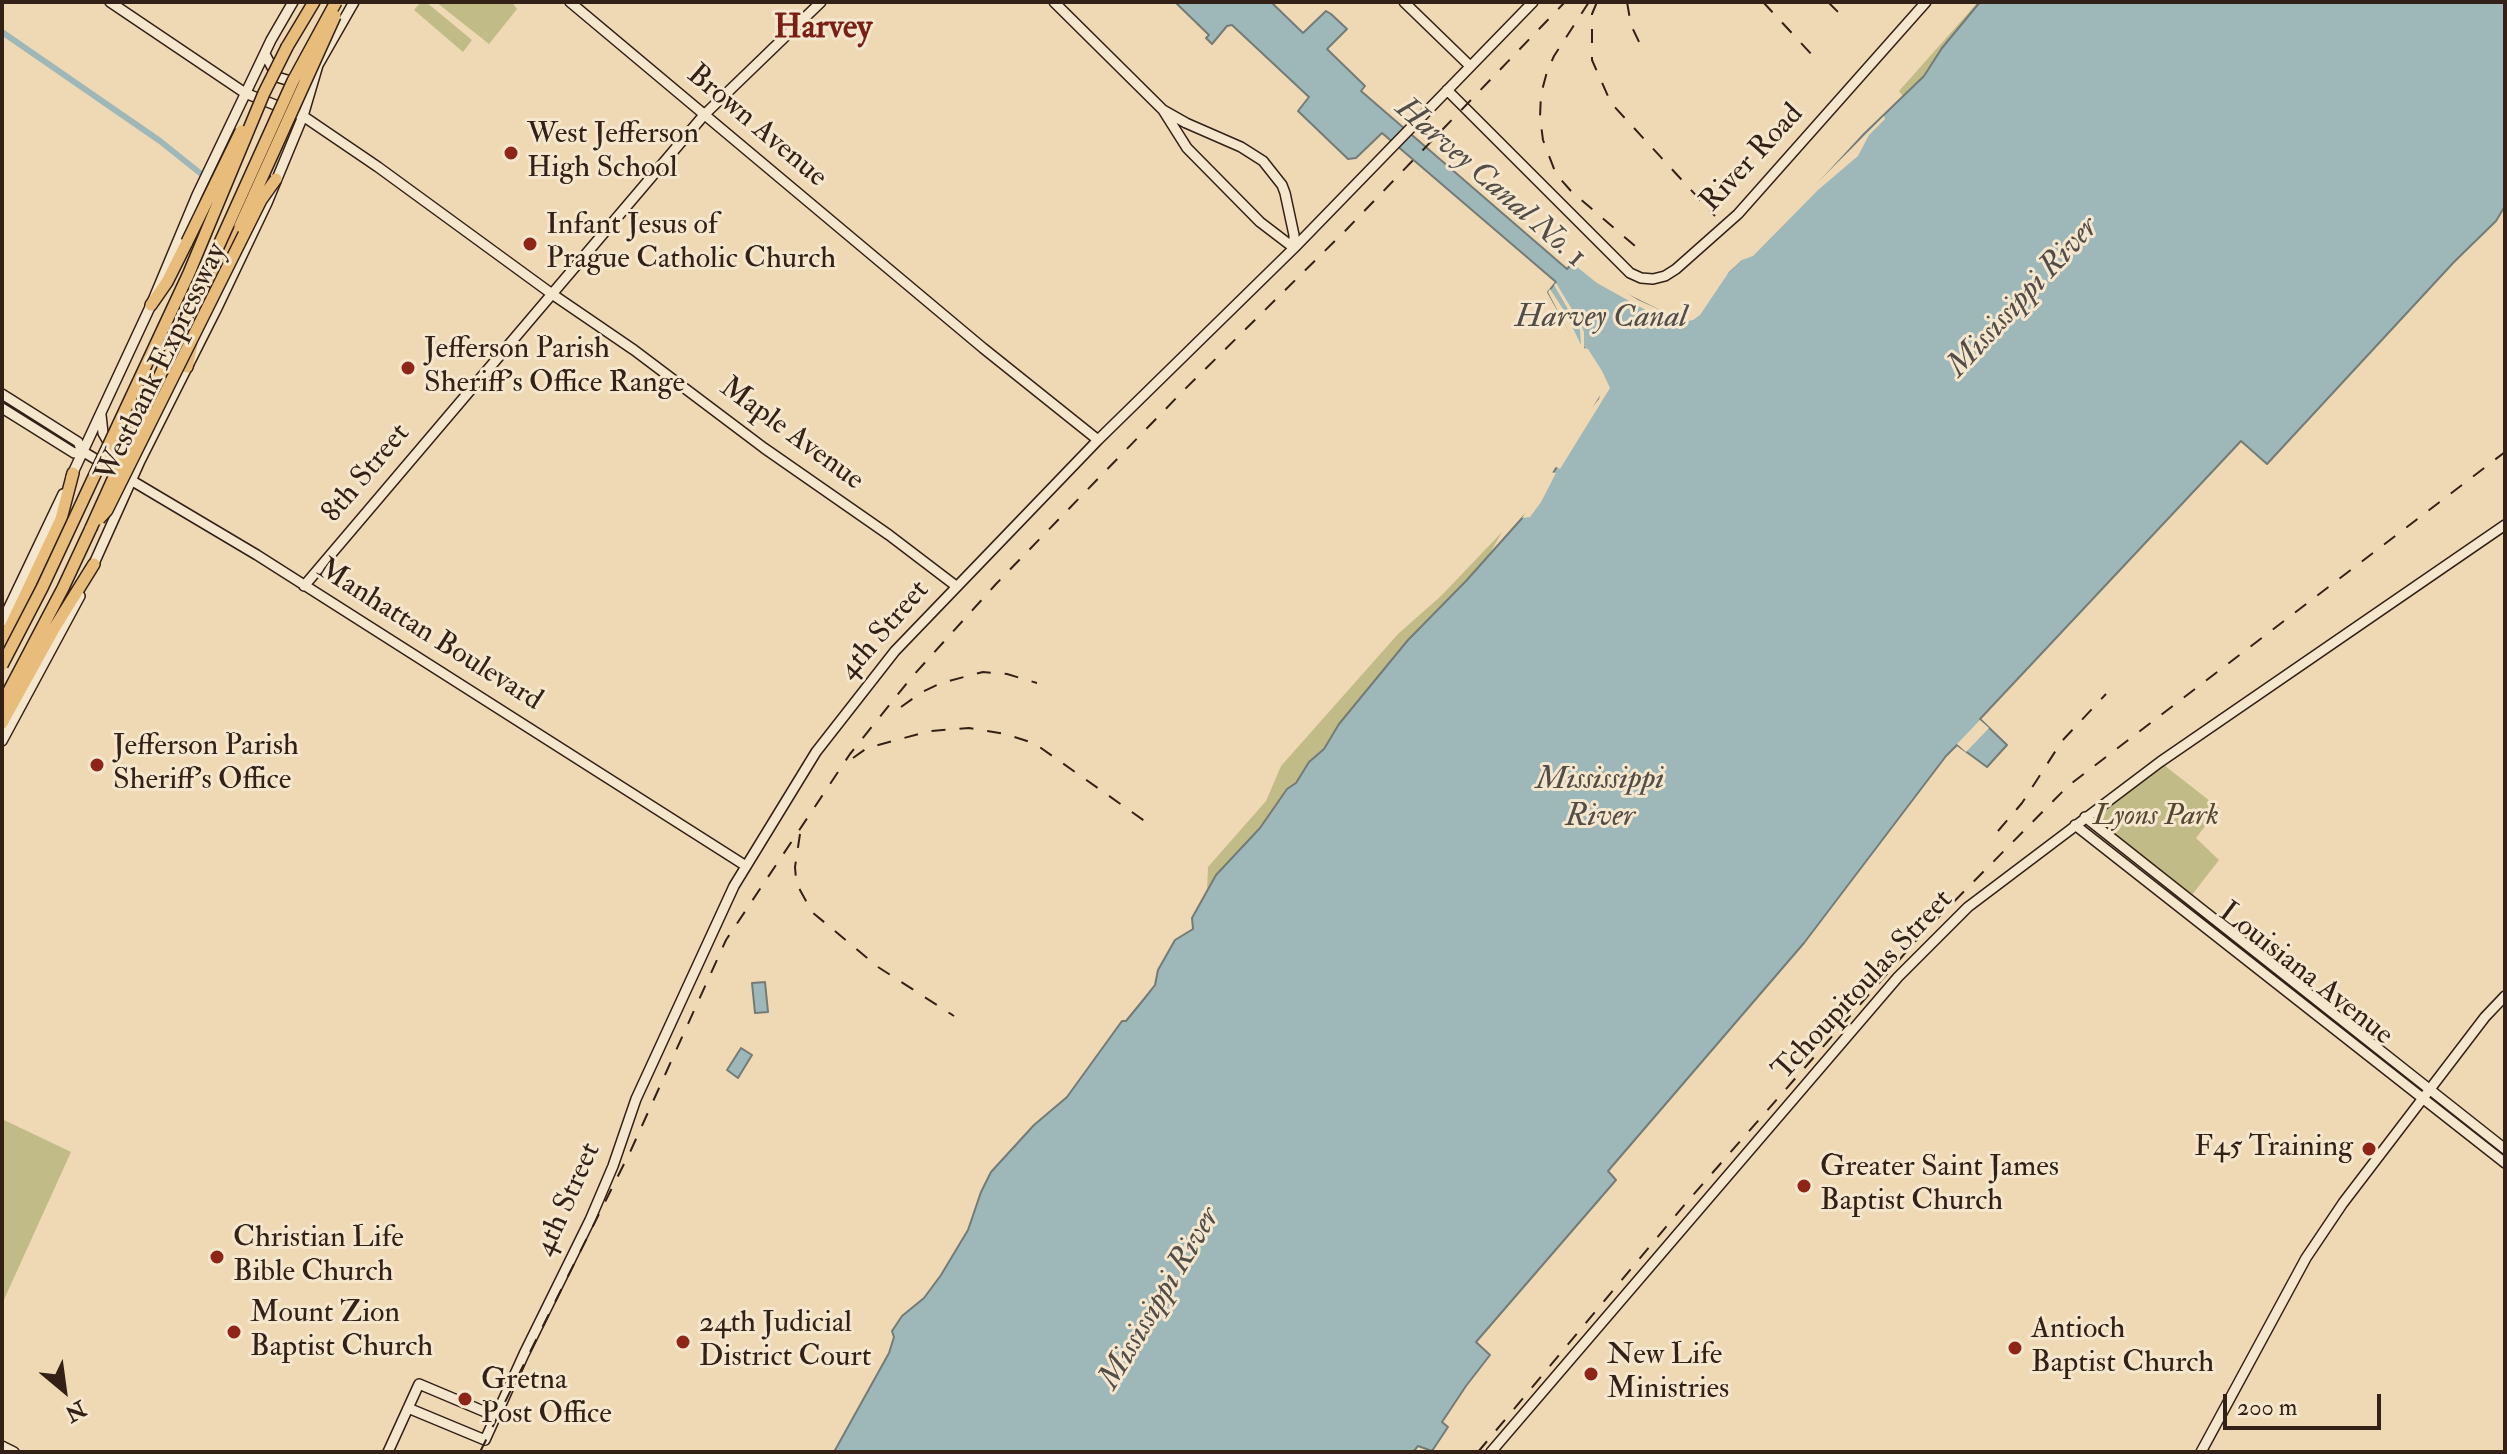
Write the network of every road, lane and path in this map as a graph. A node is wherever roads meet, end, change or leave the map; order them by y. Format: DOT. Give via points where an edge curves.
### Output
graph roads {
  1 [pos="110,2"];
  2 [pos="293,2"];
  3 [pos="314,2"];
  4 [pos="336,2"];
  5 [pos="343,2"];
  6 [pos="354,2"];
  7 [pos="570,2"];
  8 [pos="821,2"];
  9 [pos="1054,2"];
  10 [pos="1404,2"];
  11 [pos="1533,2"];
  12 [pos="1926,2"];
  13 [pos="287,47"];
  14 [pos="265,54"];
  15 [pos="1470,66"];
  16 [pos="316,73"];
  17 [pos="1447,90"];
  18 [pos="245,93"];
  19 [pos="1163,110"];
  20 [pos="704,115"];
  21 [pos="303,116"];
  22 [pos="276,179"];
  23 [pos="1294,248"];
  24 [pos="552,294"];
  25 [pos="151,305"];
  26 [pos="187,367"];
  27 [pos="2,394"];
  28 [pos="2,408"];
  29 [pos="12,415"];
  30 [pos="101,415"];
  31 [pos="41,419"];
  32 [pos="1098,440"];
  33 [pos="149,442"];
  34 [pos="82,451"];
  35 [pos="73,473"];
  36 [pos="132,480"];
  37 [pos="2505,525"];
  38 [pos="91,528"];
  39 [pos="94,564"];
  40 [pos="304,586"];
  41 [pos="956,586"];
  42 [pos="2,622"];
  43 [pos="2,644"];
  44 [pos="2,665"];
  45 [pos="2,704"];
  46 [pos="2,723"];
  47 [pos="2,741"];
  48 [pos="2085,817"];
  49 [pos="2075,825"];
  50 [pos="746,866"];
  51 [pos="2505,996"];
  52 [pos="2391,1067"];
  53 [pos="2425,1094"];
  54 [pos="2505,1149"];
  55 [pos="2505,1163"];
  56 [pos="408,1408"];
  57 [pos="495,1416"];
  58 [pos="2,1446"];
  59 [pos="14,1452"];
  60 [pos="388,1452"];
  61 [pos="1491,1452"];
  62 [pos="2201,1452"];
  1 -- 18 [label="street, Maple Avenue"];
  2 -- 14 [label="street, Westbank Expressway"];
  3 -- 13 [label="highway, Westbank Expressway"];
  4 -- 38 [label="highway, Westbank Expressway, bridge" via="293,81"];
  5 -- 26 [label="highway, bridge" via="197,322"];
  6 -- 16 [label="street, Westbank Expressway"];
  7 -- 20 [label="street, Brown Avenue"];
  8 -- 20 [label="street, 8th Street"];
  9 -- 19 [label="street"];
  10 -- 15 [label="street"];
  11 -- 15 [label="street, 4th Street"];
  12 -- 17 [label="street, River Road" via="1738,214 1676,269 1653,279 1630,273"];
  13 -- 25 [label="highway, bridge"];
  13 -- 44 [label="highway, Westbank Expressway, bridge" via="189,273"];
  14 -- 16 [label="street" via="283,81 295,84"];
  14 -- 18 [label="street, Westbank Expressway"];
  15 -- 17 [label="street, 4th Street"];
  16 -- 21 [label="street, Westbank Expressway"];
  17 -- 23 [label="street, 4th Street"];
  18 -- 21 [label="street, Maple Avenue"];
  18 -- 25 [label="street, Westbank Expressway"];
  19 -- 23 [label="street" via="1181,142 1260,222"];
  19 -- 23 [label="street" via="1263,161 1285,193"];
  20 -- 24 [label="street, 8th Street"];
  20 -- 32 [label="street, Brown Avenue"];
  21 -- 22 [label="street, Westbank Expressway"];
  21 -- 24 [label="street, Maple Avenue"];
  22 -- 26 [label="street, Westbank Expressway"];
  22 -- 38 [label="highway, bridge" via="107,510"];
  23 -- 32 [label="street, 4th Street"];
  24 -- 40 [label="street, 8th Street"];
  24 -- 41 [label="street, Maple Avenue"];
  25 -- 30 [label="street, Westbank Expressway"];
  26 -- 33 [label="street, Westbank Expressway"];
  27 -- 31 [label="street, Manhattan Boulevard"];
  28 -- 29 [label="street, Manhattan Boulevard"];
  29 -- 31 [label="street"];
  29 -- 34 [label="street, Manhattan Boulevard" via="74,453"];
  30 -- 33 [label="street" via="104,436 115,445 129,448"];
  30 -- 34 [label="street, Westbank Expressway"];
  31 -- 34 [label="street, Manhattan Boulevard" via="78,442"];
  32 -- 41 [label="street, 4th Street"];
  33 -- 36 [label="street, Westbank Expressway"];
  34 -- 35 [label="street, Westbank Expressway"];
  34 -- 36 [label="street, Manhattan Boulevard"];
  35 -- 42 [label="street, Westbank Expressway"];
  35 -- 43 [label="highway" via="61,519"];
  36 -- 39 [label="street, Westbank Expressway"];
  36 -- 40 [label="street, Manhattan Boulevard"];
  37 -- 48 [label="street, Tchoupitoulas Street"];
  38 -- 45 [label="highway, Westbank Expressway"];
  39 -- 46 [label="highway"];
  39 -- 47 [label="street, Westbank Expressway"];
  40 -- 50 [label="street, Manhattan Boulevard"];
  41 -- 50 [label="street, 4th Street" via="895,651 826,738"];
  48 -- 49 [label="street, Tchoupitoulas Street"];
  48 -- 52 [label="street, Louisiana Avenue"];
  49 -- 52 [label="street, Louisiana Avenue"];
  49 -- 61 [label="street, Tchoupitoulas Street" via="1968,907 1898,977"];
  50 -- 57 [label="street, 4th Street" via="636,1099 590,1220"];
  51 -- 53 [label="street"];
  52 -- 53 [label="street, Louisiana Avenue"];
  53 -- 54 [label="street, Louisiana Avenue"];
  53 -- 55 [label="street, Louisiana Avenue"];
  53 -- 62 [label="street" via="2306,1258"];
  56 -- 57 [label="street" via="419,1384"];
  56 -- 57 [label="street, 4th Street" via="485,1440"];
  56 -- 60 [label="street"];
  58 -- 59 [label="street"];
}
